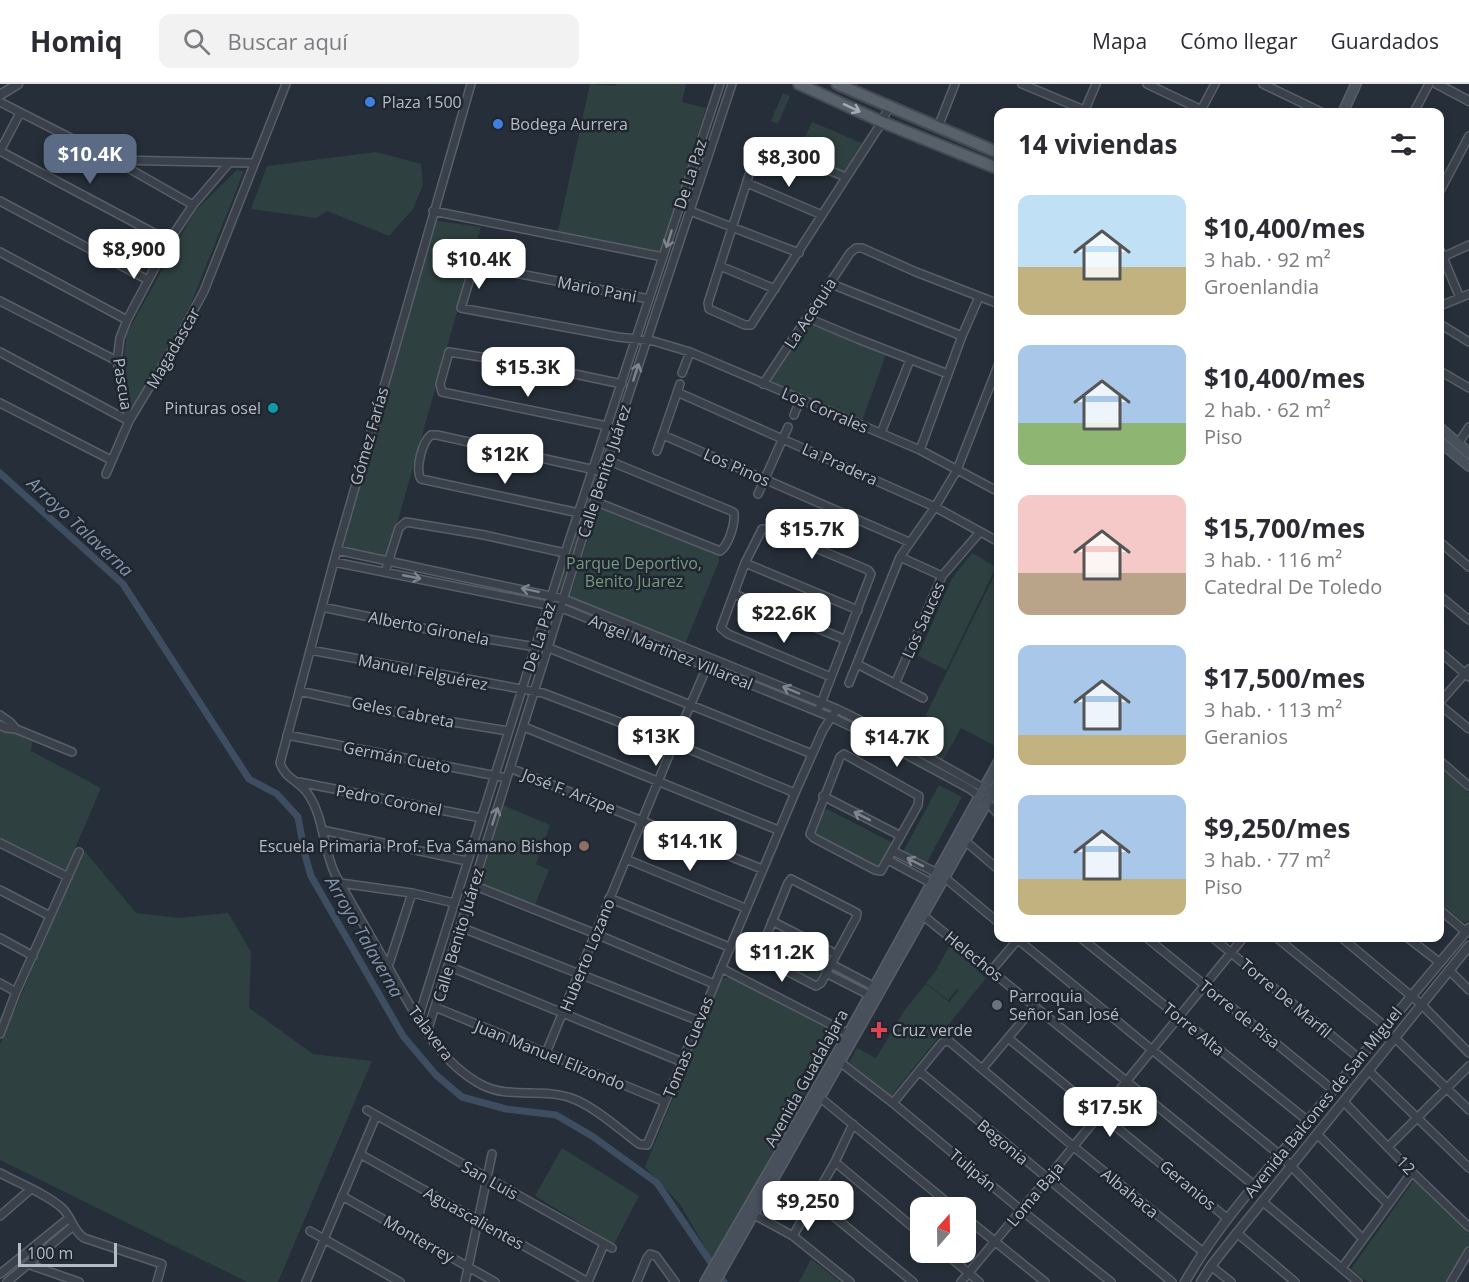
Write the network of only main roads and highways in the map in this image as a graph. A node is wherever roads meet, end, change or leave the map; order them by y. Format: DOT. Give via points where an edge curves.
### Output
graph roads {
  1 [pos="799,84"];
  2 [pos="837,84"];
  3 [pos="1356,84"];
  4 [pos="1345,108"];
  5 [pos="954,151"];
  6 [pos="994,151"];
  7 [pos="994,152"];
  8 [pos="994,167"];
  9 [pos="1444,432"];
  10 [pos="1444,445"];
  11 [pos="1469,453"];
  12 [pos="1469,466"];
  13 [pos="994,774"];
  14 [pos="994,786"];
  15 [pos="985,795"];
  16 [pos="940,875"];
  17 [pos="919,913"];
  18 [pos="876,987"];
  19 [pos="852,1035"];
  20 [pos="750,1212"];
  21 [pos="709,1281"];
  1 -- 5 [label="main road, one-way"];
  2 -- 6 [label="main road"];
  3 -- 4 [label="main road"];
  5 -- 7 [label="main road" via="962,147"];
  5 -- 8 [label="main road"];
  9 -- 11 [label="main road"];
  10 -- 12 [label="main road"];
  13 -- 15 [label="main road, Avenida Guadalajara"];
  14 -- 15 [label="main road, Avenida Guadalajara"];
  15 -- 16 [label="main road, Avenida Guadalajara"];
  15 -- 16 [label="main road, Avenida Guadalajara" via="964,840"];
  16 -- 17 [label="main road, Avenida Guadalajara"];
  16 -- 17 [label="main road, Avenida Guadalajara" via="931,883"];
  17 -- 18 [label="main road, Avenida Guadalajara"];
  18 -- 19 [label="main road, Avenida Guadalajara"];
  18 -- 19 [label="main road, Avenida Guadalajara"];
  19 -- 20 [label="main road, Avenida Guadalajara"];
  20 -- 21 [label="main road, Avenida Guadalajara" via="715,1263"];
  20 -- 21 [label="main road, Avenida Guadalajara" via="720,1272"];
}
